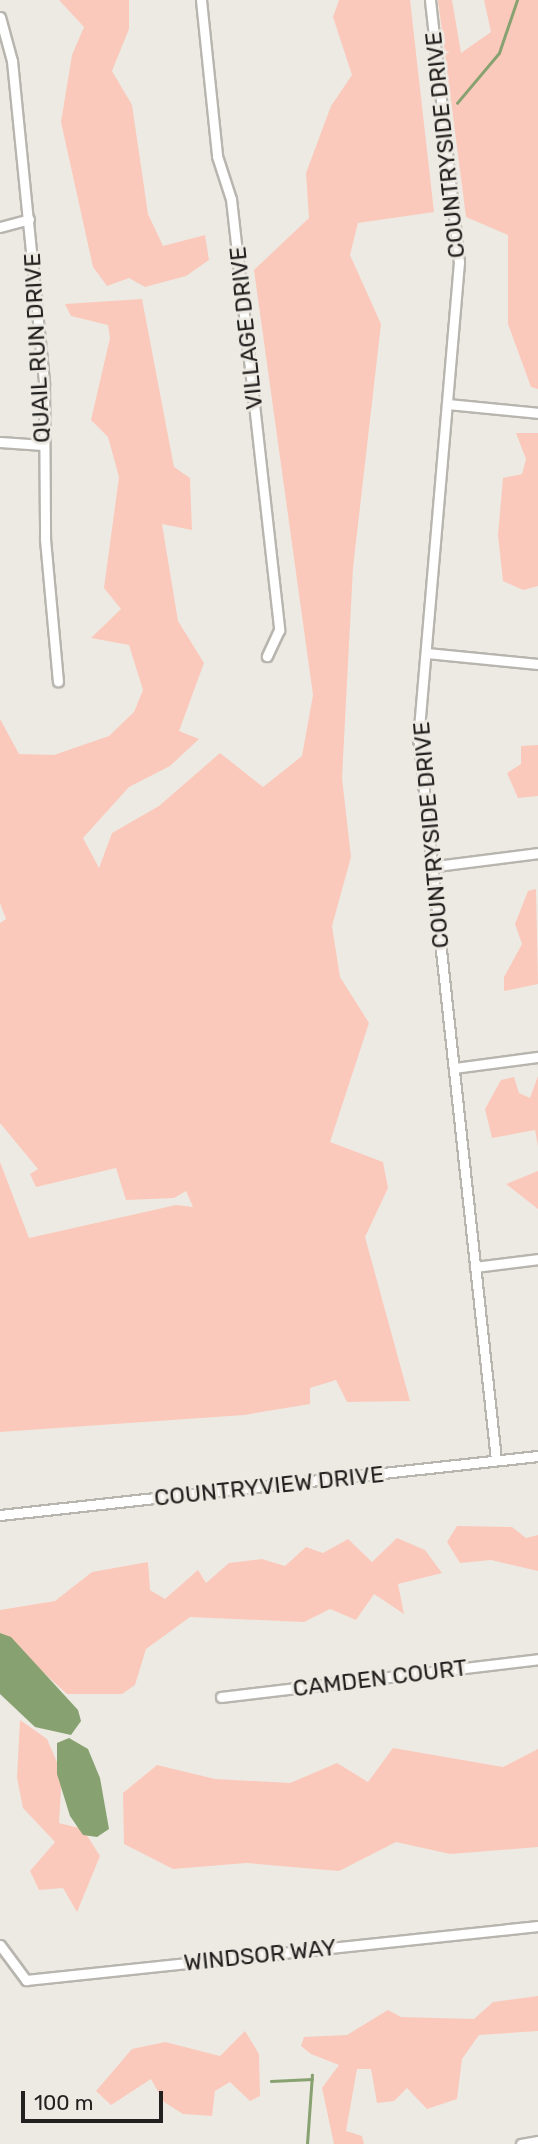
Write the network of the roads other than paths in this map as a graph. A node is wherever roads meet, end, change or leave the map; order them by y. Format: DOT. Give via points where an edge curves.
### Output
graph roads {
  1 [pos="201,0"];
  2 [pos="430,0"];
  3 [pos="0,17"];
  4 [pos="29,219"];
  5 [pos="0,227"];
  6 [pos="447,404"];
  7 [pos="538,413"];
  8 [pos="0,442"];
  9 [pos="43,445"];
  10 [pos="426,653"];
  11 [pos="267,656"];
  12 [pos="538,664"];
  13 [pos="58,681"];
  14 [pos="538,853"];
  15 [pos="429,867"];
  16 [pos="538,1057"];
  17 [pos="454,1068"];
  18 [pos="538,1259"];
  19 [pos="475,1267"];
  20 [pos="538,1456"];
  21 [pos="496,1460"];
  22 [pos="0,1515"];
  23 [pos="538,1659"];
  24 [pos="221,1697"];
  25 [pos="538,1926"];
  26 [pos="0,1945"];
  27 [pos="538,2141"];
  28 [pos="524,2144"];
  1 -- 11 [label="street, VILLAGE DRIVE" via="218,156 231,199 279,630"];
  2 -- 6 [label="street, COUNTRYSIDE DRIVE" via="459,262"];
  3 -- 4 [label="street, QUAIL RUN DRIVE" via="12,61"];
  4 -- 5 [label="street"];
  4 -- 9 [label="street, QUAIL RUN DRIVE" via="44,384"];
  6 -- 7 [label="street"];
  6 -- 10 [label="street, COUNTRYSIDE DRIVE"];
  8 -- 9 [label="street"];
  9 -- 13 [label="street, QUAIL RUN DRIVE"];
  10 -- 12 [label="street"];
  10 -- 15 [label="street, COUNTRYSIDE DRIVE" via="418,737"];
  14 -- 15 [label="street"];
  15 -- 17 [label="street, COUNTRYSIDE DRIVE"];
  16 -- 17 [label="street"];
  17 -- 19 [label="street, COUNTRYSIDE DRIVE"];
  18 -- 19 [label="street"];
  19 -- 21 [label="street, COUNTRYSIDE DRIVE"];
  20 -- 21 [label="street, COUNTRYVIEW DRIVE"];
  21 -- 22 [label="street, COUNTRYVIEW DRIVE"];
  23 -- 24 [label="street, CAMDEN COURT"];
  25 -- 26 [label="street, WINDSOR WAY" via="26,1980"];
  27 -- 28 [label="street"];
}
